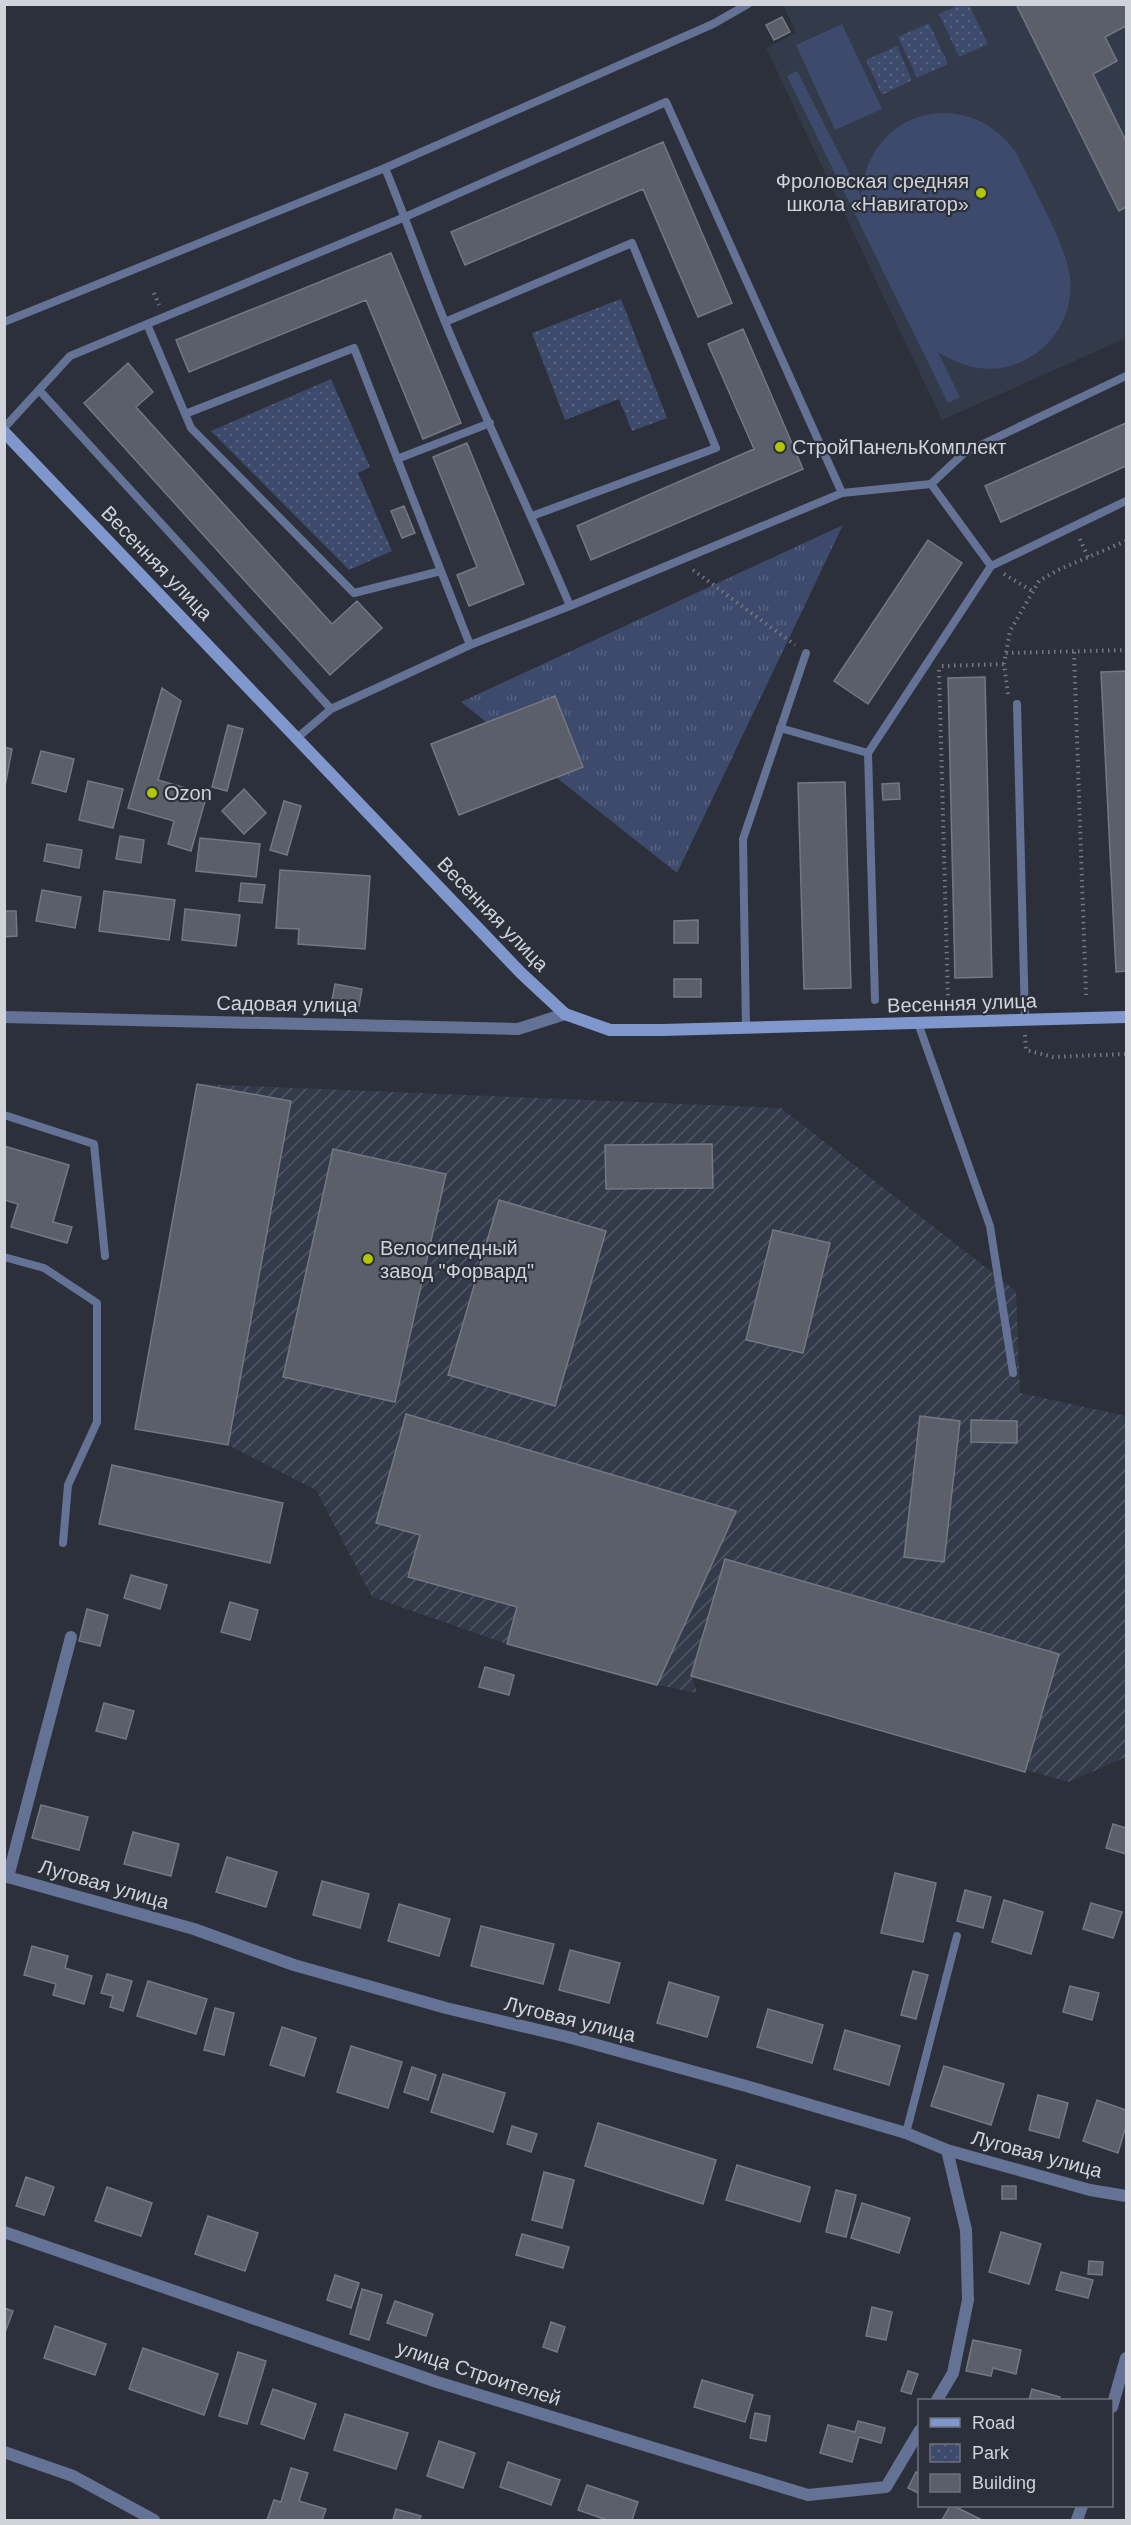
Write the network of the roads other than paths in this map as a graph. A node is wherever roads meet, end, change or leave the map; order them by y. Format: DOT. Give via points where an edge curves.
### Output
graph roads {
  1 [pos="748,4"];
  2 [pos="385,168"];
  3 [pos="405,217"];
  4 [pos="4,322"];
  5 [pos="445,322"];
  6 [pos="147,324"];
  7 [pos="1126,376"];
  8 [pos="39,390"];
  9 [pos="185,414"];
  10 [pos="490,423"];
  11 [pos="4,430"];
  12 [pos="397,459"];
  13 [pos="931,484"];
  14 [pos="842,493"];
  15 [pos="1126,501"];
  16 [pos="532,516"];
  17 [pos="991,566"];
  18 [pos="441,571"];
  19 [pos="570,606"];
  20 [pos="470,645"];
  21 [pos="806,653"];
  22 [pos="1017,704"];
  23 [pos="331,709"];
  24 [pos="780,729"];
  25 [pos="297,738"];
  26 [pos="868,753"];
  27 [pos="875,1000"];
  28 [pos="565,1014"];
  29 [pos="4,1017"];
  30 [pos="1126,1017"];
  31 [pos="1025,1020"];
  32 [pos="918,1023"];
  33 [pos="746,1028"];
  34 [pos="4,1115"];
  35 [pos="105,1256"];
  36 [pos="4,1257"];
  37 [pos="1013,1373"];
  38 [pos="63,1543"];
  39 [pos="71,1637"];
  40 [pos="6,1877"];
  41 [pos="957,1936"];
  42 [pos="906,2133"];
  43 [pos="947,2150"];
  44 [pos="1126,2196"];
  45 [pos="4,2232"];
  46 [pos="1126,2358"];
  47 [pos="938,2399"];
  48 [pos="1113,2404"];
  49 [pos="918,2433"];
  50 [pos="4,2452"];
  51 [pos="154,2520"];
  1 -- 2 [label="lane" via="713,24"];
  2 -- 3 [label="lane"];
  2 -- 4 [label="lane"];
  3 -- 5 [label="lane"];
  3 -- 6 [label="lane"];
  3 -- 14 [label="lane" via="666,102"];
  5 -- 10 [label="lane"];
  5 -- 16 [label="lane" via="632,243 716,448"];
  6 -- 8 [label="lane" via="70,356"];
  6 -- 9 [label="lane"];
  7 -- 13 [label="lane" via="964,453"];
  8 -- 11 [label="lane"];
  8 -- 23 [label="lane"];
  9 -- 12 [label="lane" via="354,348"];
  9 -- 18 [label="lane" via="191,428 354,593"];
  10 -- 12 [label="lane"];
  10 -- 16 [label="lane"];
  11 -- 25 [label="street, Весенняя улица"];
  12 -- 18 [label="lane"];
  13 -- 14 [label="lane"];
  13 -- 17 [label="lane"];
  14 -- 19 [label="lane"];
  15 -- 17 [label="lane"];
  16 -- 19 [label="lane"];
  17 -- 26 [label="lane"];
  18 -- 20 [label="lane"];
  19 -- 20 [label="lane"];
  20 -- 23 [label="lane"];
  21 -- 24 [label="lane"];
  22 -- 31 [label="lane"];
  23 -- 25 [label="lane"];
  24 -- 26 [label="lane"];
  24 -- 33 [label="lane" via="743,839"];
  25 -- 28 [label="street, Весенняя улица" via="521,973"];
  26 -- 27 [label="lane"];
  28 -- 29 [label="street, Садовая улица" via="519,1029"];
  28 -- 33 [label="street, Весенняя улица" via="610,1030"];
  30 -- 31 [label="street, Весенняя улица"];
  31 -- 32 [label="street, Весенняя улица"];
  32 -- 33 [label="street, Весенняя улица"];
  32 -- 37 [label="lane" via="990,1226"];
  34 -- 35 [label="lane" via="94,1144"];
  36 -- 38 [label="lane" via="44,1268 97,1303 97,1422 68,1485"];
  39 -- 40 [label="street"];
  40 -- 42 [label="street, Луговая улица" via="194,1929 294,1965 579,2040"];
  41 -- 42 [label="lane"];
  42 -- 43 [label="street, Луговая улица"];
  43 -- 44 [label="street, Луговая улица" via="1090,2190"];
  43 -- 47 [label="street" via="966,2230 968,2300 953,2373"];
  45 -- 49 [label="street, улица Строителей" via="437,2382 808,2495 886,2487"];
  46 -- 48 [label="street"];
  50 -- 51 [label="street" via="73,2475"];
}
